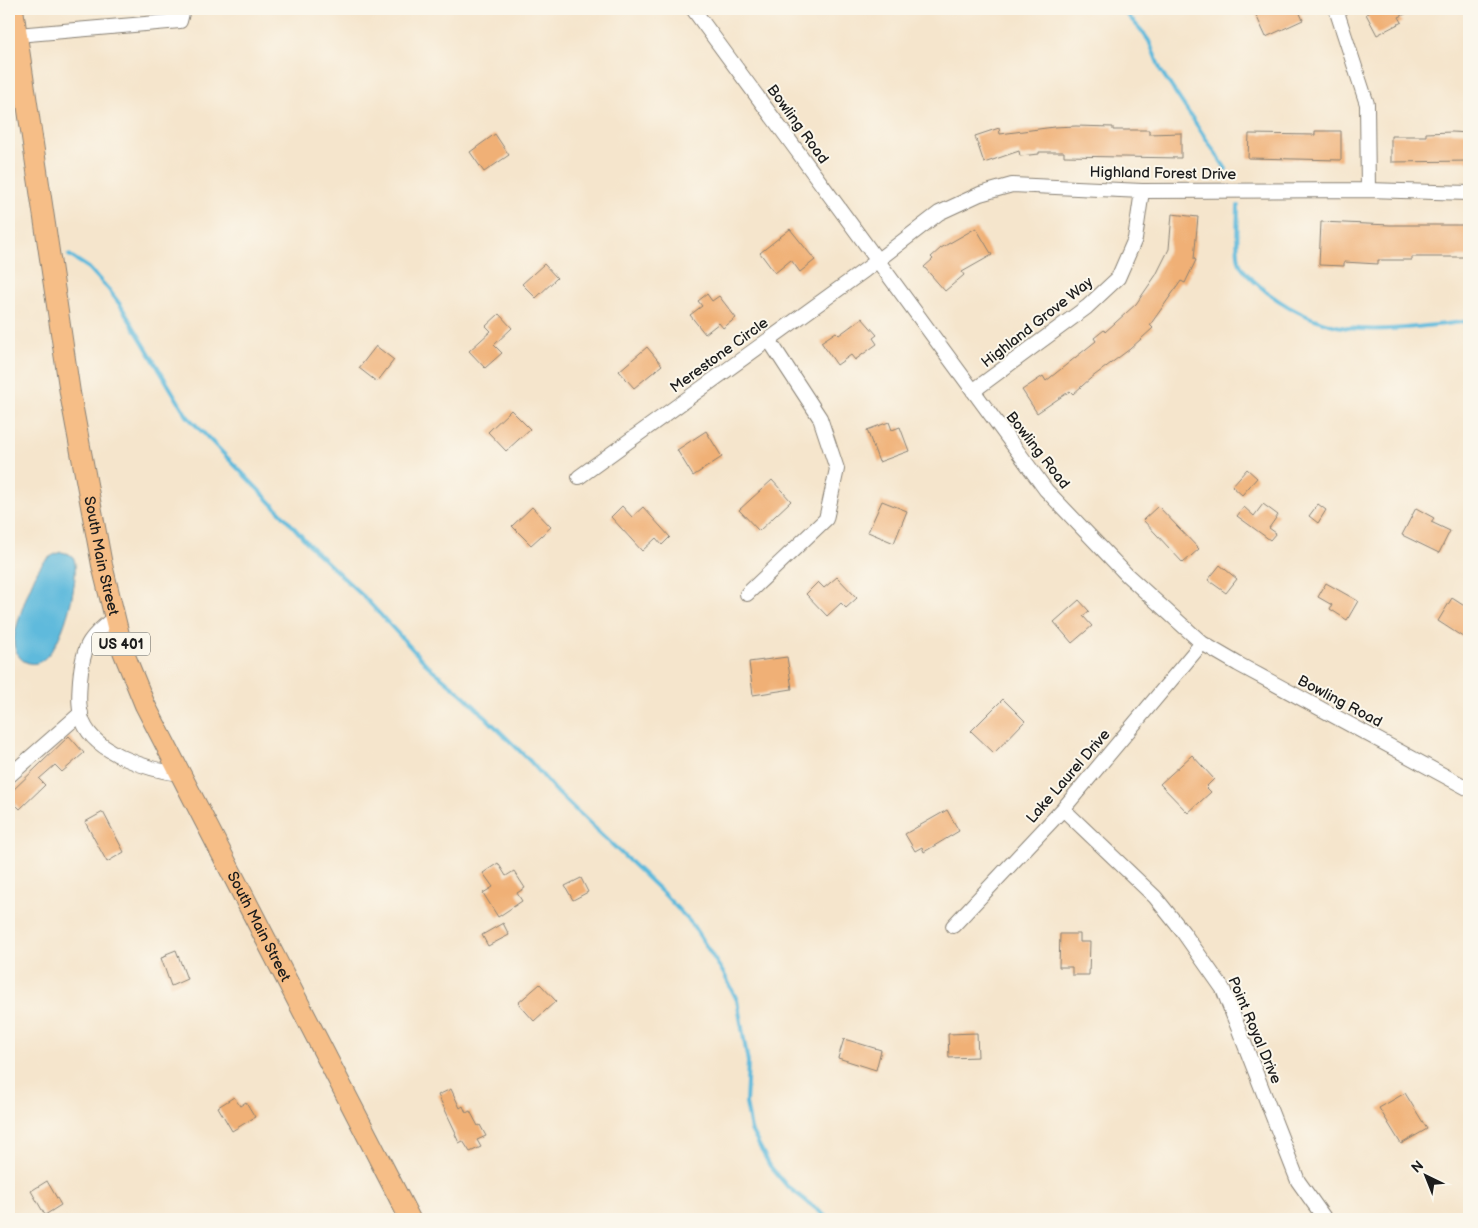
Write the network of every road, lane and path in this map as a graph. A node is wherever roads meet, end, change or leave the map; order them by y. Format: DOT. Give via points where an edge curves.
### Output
graph roads {
  1 [pos="13,9"];
  2 [pos="183,9"];
  3 [pos="693,9"];
  4 [pos="1336,9"];
  5 [pos="17,35"];
  6 [pos="1368,190"];
  7 [pos="1142,191"];
  8 [pos="1469,193"];
  9 [pos="878,260"];
  10 [pos="769,340"];
  11 [pos="973,391"];
  12 [pos="579,477"];
  13 [pos="747,594"];
  14 [pos="115,617"];
  15 [pos="1202,643"];
  16 [pos="81,713"];
  17 [pos="180,774"];
  18 [pos="9,776"];
  19 [pos="1469,789"];
  20 [pos="1063,809"];
  21 [pos="953,926"];
  22 [pos="410,1219"];
  23 [pos="1324,1219"];
  1 -- 5 [label="highway, South Main Street / US 401"];
  2 -- 5 [label="street" via="180,20"];
  3 -- 9 [label="street, Bowling Road"];
  4 -- 6 [label="street" via="1368,104"];
  5 -- 14 [label="highway, South Main Street / US 401" via="70,393 102,566"];
  6 -- 7 [label="street, Highland Forest Drive"];
  6 -- 8 [label="street, Highland Forest Drive"];
  7 -- 9 [label="street, Highland Forest Drive" via="1012,185 980,194 939,213"];
  7 -- 11 [label="street, Highland Grove Way" via="1135,239 1118,278 1087,307"];
  9 -- 10 [label="street, Merestone Circle"];
  9 -- 11 [label="street, Bowling Road"];
  10 -- 12 [label="street, Merestone Circle"];
  10 -- 13 [label="street" via="820,418 837,469 826,519"];
  11 -- 15 [label="street, Bowling Road" via="1046,490 1126,575"];
  14 -- 16 [label="street" via="96,632 85,648 79,689"];
  14 -- 17 [label="highway, South Main Street / US 401" via="123,650 145,705"];
  15 -- 19 [label="street, Bowling Road"];
  15 -- 20 [label="street, Lake Laurel Drive"];
  16 -- 17 [label="street" via="89,732 108,749 159,771"];
  16 -- 18 [label="street"];
  17 -- 22 [label="highway, South Main Street / US 401"];
  20 -- 21 [label="street, Lake Laurel Drive"];
  20 -- 23 [label="street, Point Royal Drive" via="1155,897 1223,989 1298,1181"];
}
